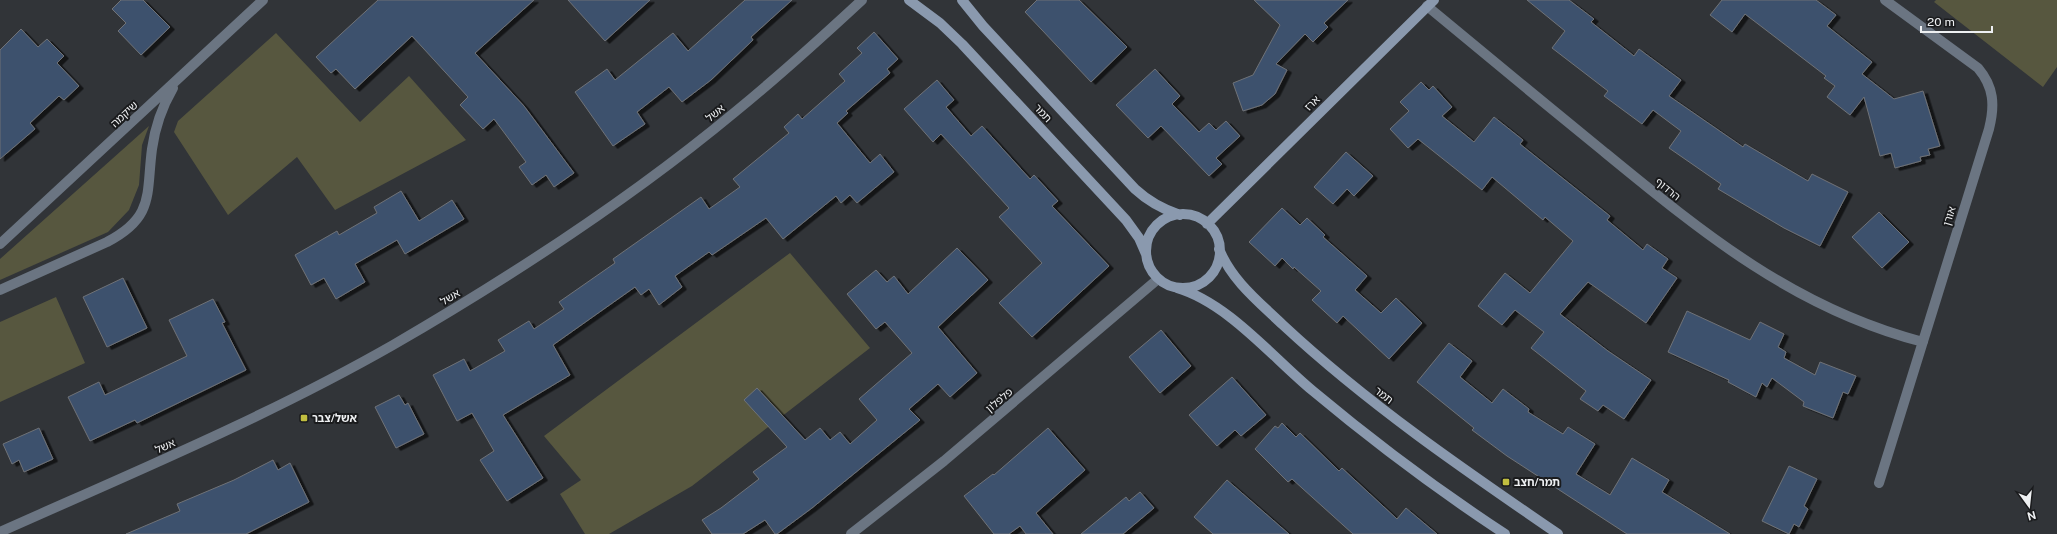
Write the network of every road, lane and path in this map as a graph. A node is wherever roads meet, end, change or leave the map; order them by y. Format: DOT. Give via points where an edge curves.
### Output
graph roads {
  1 [pos="263,0"];
  2 [pos="862,0"];
  3 [pos="909,0"];
  4 [pos="962,0"];
  5 [pos="1885,0"];
  6 [pos="1430,3"];
  7 [pos="177,80"];
  8 [pos="1180,215"];
  9 [pos="1207,224"];
  10 [pos="0,244"];
  11 [pos="1219,249"];
  12 [pos="1146,254"];
  13 [pos="1158,279"];
  14 [pos="1177,288"];
  15 [pos="0,290"];
  16 [pos="1923,342"];
  17 [pos="1879,483"];
  18 [pos="0,532"];
  19 [pos="851,534"];
  20 [pos="1505,534"];
  21 [pos="1558,534"];
  1 -- 7 [label="street, שיקמה"];
  2 -- 18 [label="street, אשל" via="740,108 656,174 574,233 485,290 391,346 290,399 184,450"];
  3 -- 12 [label="street, תמר" via="944,26 989,72 1126,220 1140,238"];
  4 -- 8 [label="street, תמר" via="983,26 1135,189 1148,201"];
  5 -- 16 [label="street, אורן" via="1978,68 1989,83 1993,100 1989,128"];
  6 -- 9 [label="street, ארז"];
  6 -- 16 [label="street, הרדוף" via="1677,211 1730,250 1822,306 1888,333"];
  7 -- 10 [label="street, שיקמה"];
  7 -- 15 [label="street" via="157,124 148,195 136,222 113,239"];
  8 -- 9 [label="street" via="1195,217"];
  8 -- 12 [label="street" via="1166,219 1155,227 1148,240"];
  9 -- 11 [label="street" via="1216,235"];
  11 -- 14 [label="street" via="1218,263 1205,280 1192,287"];
  11 -- 21 [label="street, תמר" via="1237,281 1331,367 1411,431"];
  12 -- 13 [label="street" via="1150,268"];
  13 -- 14 [label="street"];
  13 -- 19 [label="street, פלפלון" via="950,456"];
  14 -- 20 [label="street" via="1195,294 1225,312 1349,421 1424,478"];
  16 -- 17 [label="street, אורן"];
}
